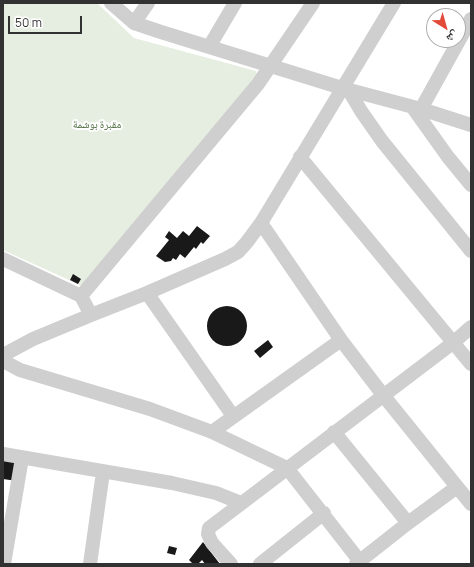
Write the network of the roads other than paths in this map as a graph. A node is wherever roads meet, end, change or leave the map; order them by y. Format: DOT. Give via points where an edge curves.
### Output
graph roads {
  1 [pos="111,3"];
  2 [pos="148,3"];
  3 [pos="235,3"];
  4 [pos="313,3"];
  5 [pos="391,4"];
  6 [pos="471,19"];
  7 [pos="134,23"];
  8 [pos="209,47"];
  9 [pos="270,66"];
  10 [pos="345,89"];
  11 [pos="417,109"];
  12 [pos="471,125"];
  13 [pos="300,157"];
  14 [pos="471,185"];
  15 [pos="261,223"];
  16 [pos="471,251"];
  17 [pos="3,259"];
  18 [pos="147,293"];
  19 [pos="81,296"];
  20 [pos="91,315"];
  21 [pos="471,327"];
  22 [pos="341,340"];
  23 [pos="454,342"];
  24 [pos="3,355"];
  25 [pos="3,360"];
  26 [pos="471,364"];
  27 [pos="383,395"];
  28 [pos="233,416"];
  29 [pos="212,432"];
  30 [pos="334,432"];
  31 [pos="3,454"];
  32 [pos="22,458"];
  33 [pos="287,468"];
  34 [pos="103,472"];
  35 [pos="457,487"];
  36 [pos="241,503"];
  37 [pos="471,504"];
  38 [pos="324,514"];
  39 [pos="408,523"];
  40 [pos="360,563"];
  41 [pos="4,564"];
  42 [pos="90,564"];
  43 [pos="231,564"];
  44 [pos="260,564"];
  1 -- 7 [label="street"];
  2 -- 7 [label="street"];
  3 -- 8 [label="street"];
  4 -- 9 [label="street"];
  5 -- 10 [label="street"];
  6 -- 11 [label="street"];
  7 -- 8 [label="street"];
  8 -- 9 [label="street"];
  9 -- 10 [label="street"];
  9 -- 19 [label="street" via="258,84"];
  10 -- 11 [label="street"];
  10 -- 13 [label="street"];
  10 -- 16 [label="street" via="382,141"];
  11 -- 12 [label="street"];
  11 -- 14 [label="street" via="448,157"];
  13 -- 15 [label="street"];
  13 -- 23 [label="street"];
  15 -- 18 [label="street" via="238,252"];
  15 -- 22 [label="street"];
  17 -- 19 [label="street"];
  18 -- 20 [label="street"];
  18 -- 28 [label="street"];
  19 -- 20 [label="street"];
  20 -- 24 [label="street"];
  21 -- 23 [label="street"];
  22 -- 27 [label="street"];
  22 -- 28 [label="street"];
  23 -- 26 [label="street"];
  23 -- 27 [label="street"];
  25 -- 29 [label="street" via="27,372 150,409"];
  27 -- 30 [label="street"];
  27 -- 35 [label="street"];
  28 -- 29 [label="street"];
  29 -- 33 [label="street"];
  30 -- 33 [label="street"];
  30 -- 39 [label="street"];
  31 -- 32 [label="street"];
  32 -- 34 [label="street"];
  32 -- 41 [label="street"];
  33 -- 36 [label="street"];
  33 -- 38 [label="street"];
  34 -- 36 [label="street" via="172,483 216,493"];
  34 -- 42 [label="street"];
  35 -- 37 [label="street"];
  35 -- 39 [label="street"];
  36 -- 43 [label="street" via="208,528 212,542"];
  38 -- 40 [label="street"];
  38 -- 44 [label="street"];
  39 -- 40 [label="street"];
}
